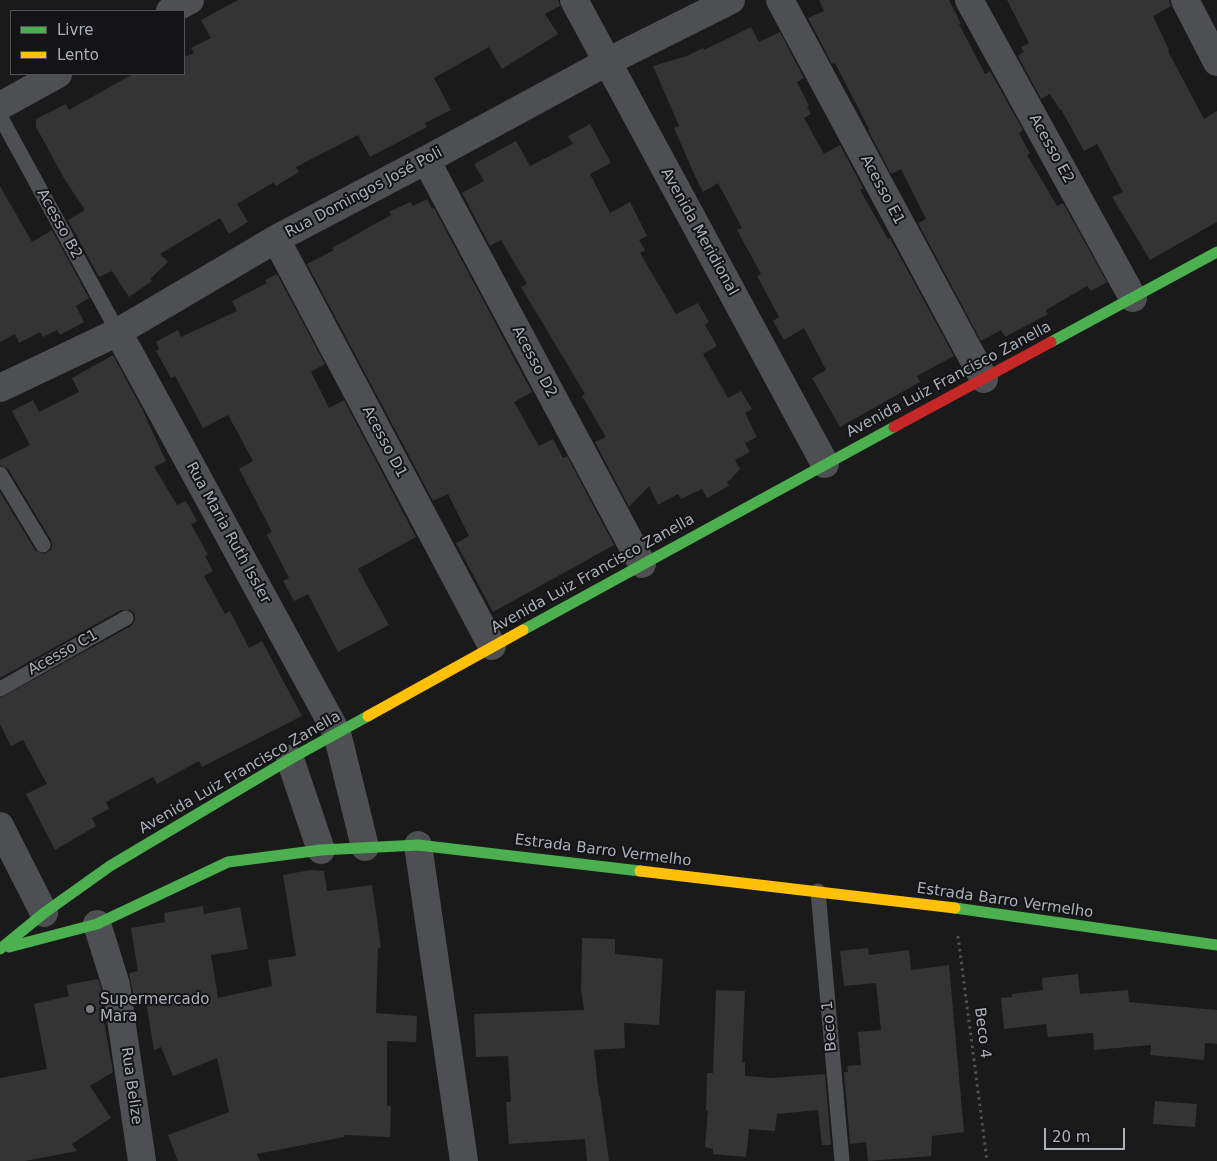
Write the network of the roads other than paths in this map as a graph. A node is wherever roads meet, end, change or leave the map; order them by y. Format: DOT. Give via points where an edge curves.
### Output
graph roads {
  1 [pos="190,0"];
  2 [pos="574,0"];
  3 [pos="731,0"];
  4 [pos="780,0"];
  5 [pos="969,0"];
  6 [pos="1185,0"];
  7 [pos="172,10"];
  8 [pos="607,62"];
  9 [pos="1217,62"];
  10 [pos="56,75"];
  11 [pos="0,106"];
  12 [pos="0,116"];
  13 [pos="426,160"];
  14 [pos="276,239"];
  15 [pos="1217,252"];
  16 [pos="1133,298"];
  17 [pos="118,332"];
  18 [pos="984,379"];
  19 [pos="0,388"];
  20 [pos="825,464"];
  21 [pos="0,474"];
  22 [pos="43,545"];
  23 [pos="642,564"];
  24 [pos="126,618"];
  25 [pos="492,646"];
  26 [pos="0,689"];
  27 [pos="337,733"];
  28 [pos="290,759"];
  29 [pos="0,826"];
  30 [pos="418,845"];
  31 [pos="365,847"];
  32 [pos="321,850"];
  33 [pos="818,892"];
  34 [pos="44,912"];
  35 [pos="97,924"];
  36 [pos="1217,945"];
  37 [pos="0,949"];
  38 [pos="142,1161"];
  39 [pos="464,1161"];
  40 [pos="842,1161"];
  1 -- 7 [label="street"];
  2 -- 8 [label="street, Avenida Meridional"];
  3 -- 8 [label="street, Rua Domingos José Poli"];
  4 -- 18 [label="street, Acesso E1"];
  5 -- 16 [label="street, Acesso E2"];
  6 -- 9 [label="street"];
  8 -- 13 [label="street, Rua Domingos José Poli"];
  8 -- 20 [label="street, Avenida Meridional"];
  10 -- 11 [label="street"];
  12 -- 17 [label="lane, Acesso B2"];
  13 -- 14 [label="street, Rua Domingos José Poli"];
  13 -- 23 [label="street, Acesso D2"];
  14 -- 17 [label="street, Rua Domingos José Poli"];
  14 -- 25 [label="street, Acesso D1"];
  15 -- 16 [label="street, Avenida Luiz Francisco Zanella"];
  16 -- 18 [label="street, Avenida Luiz Francisco Zanella"];
  17 -- 19 [label="street, Rua Domingos José Poli"];
  17 -- 27 [label="street, Rua Maria Ruth Issler"];
  18 -- 20 [label="street, Avenida Luiz Francisco Zanella"];
  20 -- 23 [label="street, Avenida Luiz Francisco Zanella"];
  21 -- 22 [label="lane"];
  23 -- 25 [label="street, Avenida Luiz Francisco Zanella"];
  24 -- 26 [label="lane, Acesso C1"];
  25 -- 27 [label="street, Avenida Luiz Francisco Zanella"];
  27 -- 28 [label="street, Avenida Luiz Francisco Zanella"];
  27 -- 31 [label="street, Rua Maria Ruth Issler"];
  28 -- 32 [label="street"];
  28 -- 34 [label="street, Avenida Luiz Francisco Zanella" via="110,866"];
  29 -- 34 [label="street"];
  30 -- 31 [label="street, Estrada Barro Vermelho"];
  30 -- 33 [label="street, Estrada Barro Vermelho"];
  30 -- 39 [label="street"];
  31 -- 32 [label="street, Estrada Barro Vermelho"];
  32 -- 35 [label="street, Estrada Barro Vermelho" via="228,862"];
  33 -- 36 [label="street, Estrada Barro Vermelho"];
  33 -- 40 [label="lane, Beco 1"];
  34 -- 37 [label="street, Avenida Luiz Francisco Zanella"];
  35 -- 37 [label="street, Estrada Barro Vermelho"];
  35 -- 38 [label="street, Rua Belize" via="116,985"];
}
